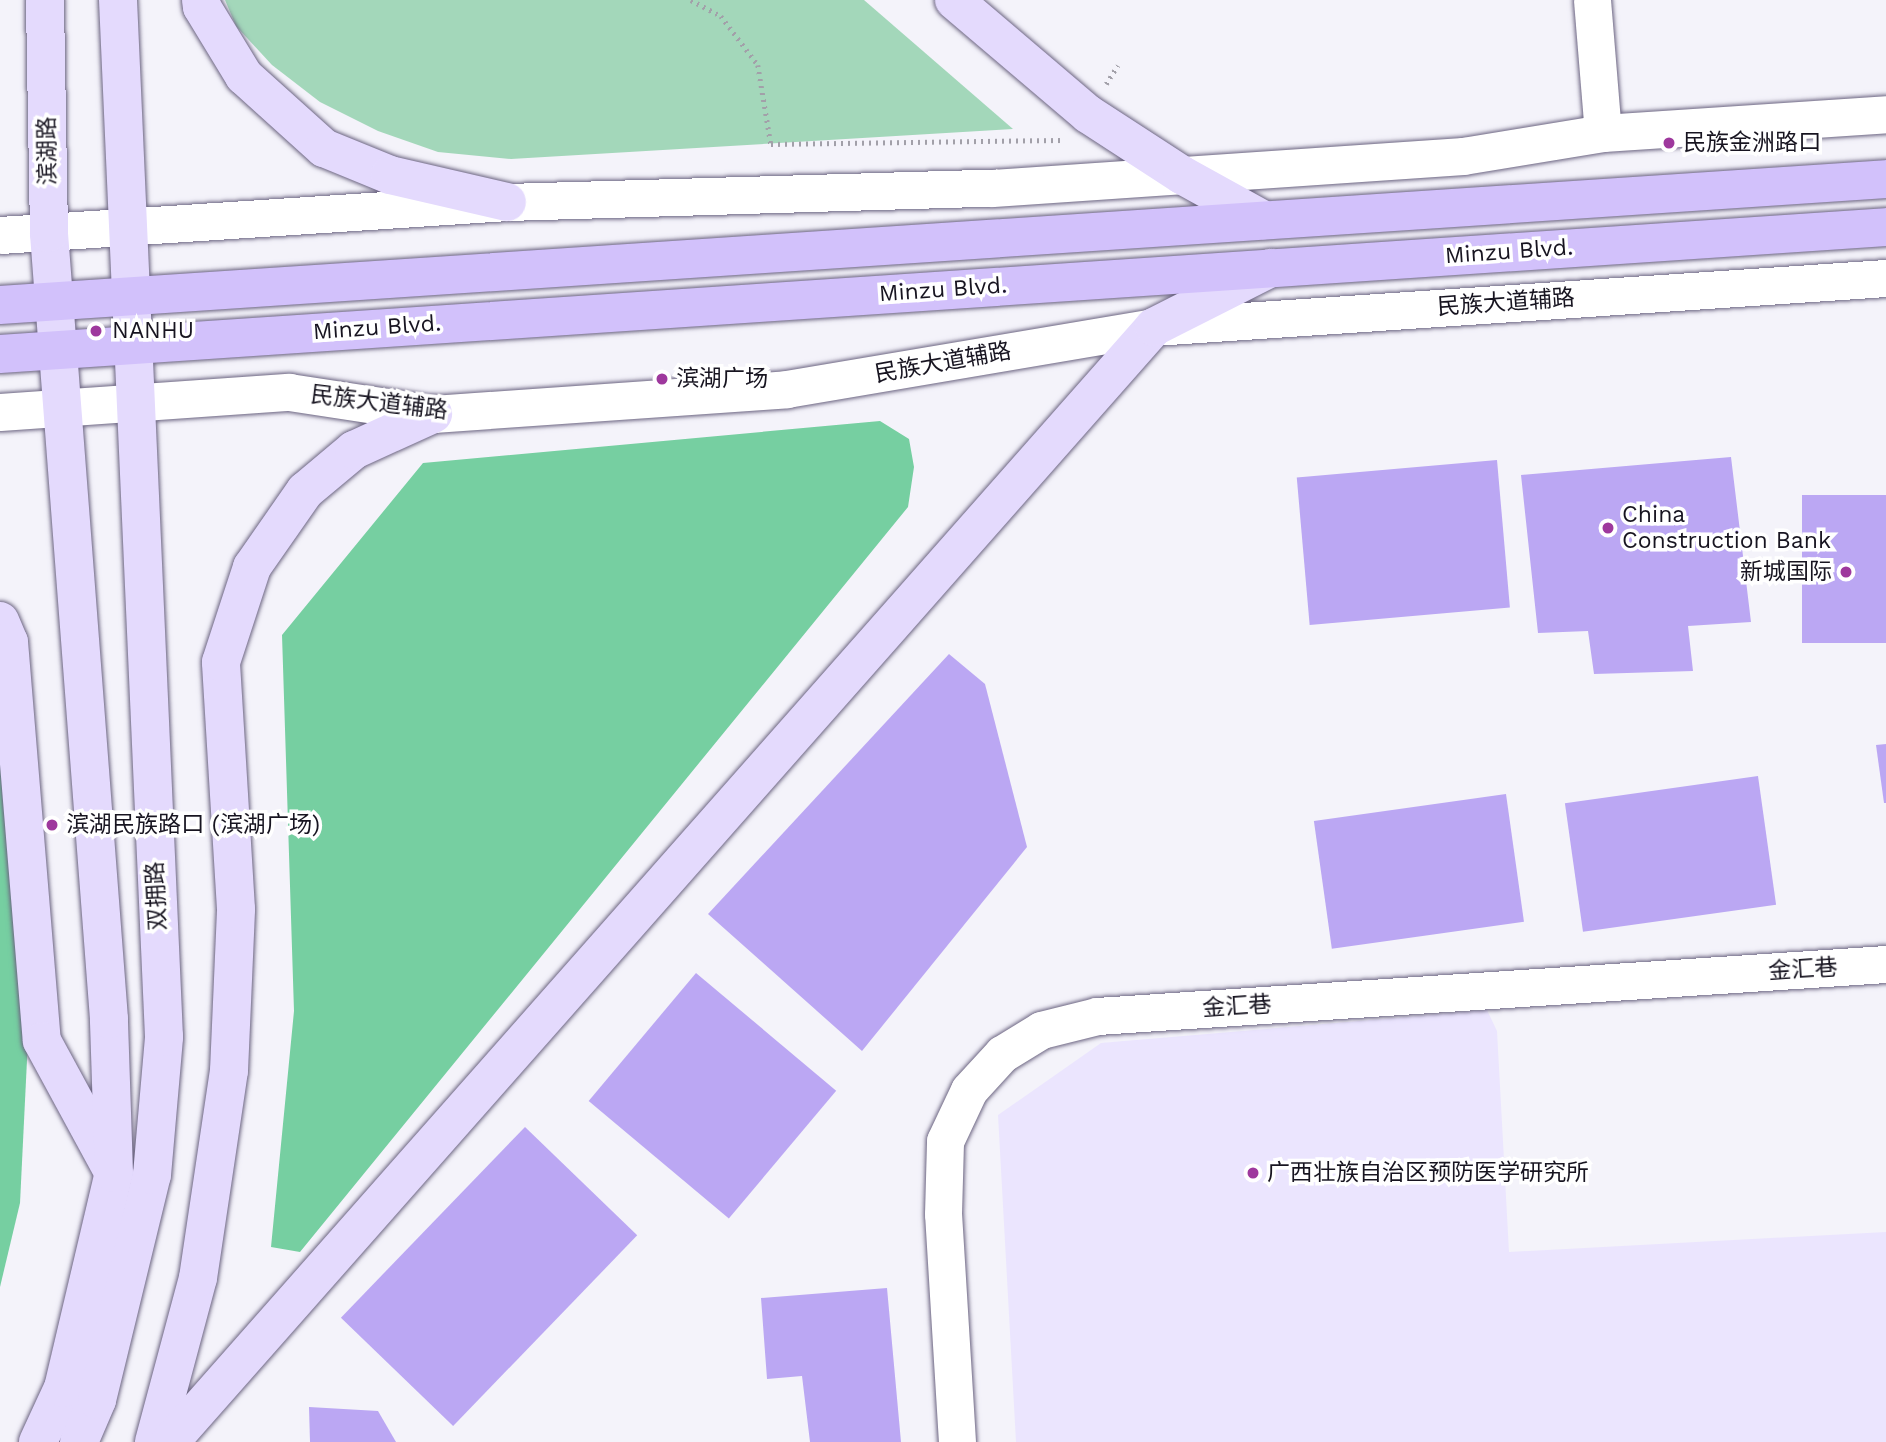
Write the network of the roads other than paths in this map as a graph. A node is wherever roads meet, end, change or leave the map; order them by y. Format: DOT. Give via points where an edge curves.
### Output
graph roads {
  1 [pos="45,0"];
  2 [pos="118,0"];
  3 [pos="201,0"];
  4 [pos="954,0"];
  5 [pos="1592,0"];
  6 [pos="1886,114"];
  7 [pos="1603,133"];
  8 [pos="1181,175"];
  9 [pos="1886,179"];
  10 [pos="507,202"];
  11 [pos="1264,220"];
  12 [pos="1886,227"];
  13 [pos="127,228"];
  14 [pos="49,233"];
  15 [pos="0,235"];
  16 [pos="1271,268"];
  17 [pos="1886,278"];
  18 [pos="130,297"];
  19 [pos="54,302"];
  20 [pos="0,305"];
  21 [pos="1154,327"];
  22 [pos="131,345"];
  23 [pos="58,350"];
  24 [pos="0,354"];
  25 [pos="134,403"];
  26 [pos="62,408"];
  27 [pos="0,412"];
  28 [pos="433,414"];
  29 [pos="0,621"];
  30 [pos="1886,964"];
  31 [pos="114,1173"];
  32 [pos="38,1442"];
  33 [pos="79,1442"];
  34 [pos="155,1442"];
  35 [pos="170,1442"];
  36 [pos="957,1442"];
  1 -- 14 [label="main road, 滨湖路"];
  2 -- 13 [label="main road"];
  3 -- 10 [label="main road" via="244,76 324,148 390,175"];
  4 -- 8 [label="main road" via="1088,114"];
  5 -- 7 [label="street"];
  6 -- 7 [label="street"];
  7 -- 8 [label="street" via="1463,156"];
  8 -- 10 [label="street" via="993,188"];
  8 -- 11 [label="main road"];
  9 -- 11 [label="highway, Minzu Blvd."];
  10 -- 13 [label="street"];
  11 -- 18 [label="highway, Minzu Blvd."];
  12 -- 16 [label="highway, Minzu Blvd."];
  13 -- 14 [label="street"];
  13 -- 18 [label="main road"];
  14 -- 15 [label="street"];
  14 -- 19 [label="main road, 滨湖路"];
  16 -- 21 [label="main road"];
  16 -- 22 [label="highway, Minzu Blvd."];
  17 -- 21 [label="street, 民族大道辅路"];
  18 -- 19 [label="highway, Minzu Blvd."];
  18 -- 22 [label="main road, 双拥路"];
  19 -- 20 [label="highway, Minzu Blvd."];
  19 -- 23 [label="main road"];
  21 -- 28 [label="street, 民族大道辅路" via="787,389"];
  21 -- 35 [label="main road"];
  22 -- 23 [label="highway, Minzu Blvd."];
  22 -- 25 [label="main road, 双拥路"];
  23 -- 24 [label="highway, Minzu Blvd."];
  23 -- 26 [label="main road"];
  25 -- 26 [label="street, 民族大道辅路"];
  25 -- 28 [label="street, 民族大道辅路" via="289,392"];
  25 -- 33 [label="main road, 双拥路" via="164,1037 152,1175 97,1400"];
  26 -- 27 [label="street, 民族大道辅路"];
  26 -- 31 [label="main road" via="109,1019"];
  28 -- 34 [label="main road" via="354,450 305,491 252,567 221,662 236,909 229,1071 198,1278"];
  29 -- 31 [label="main road" via="9,642 42,1041"];
  30 -- 36 [label="street, 金汇巷" via="1097,1016 1041,1030 1002,1054 969,1090 945,1142 943,1214"];
  31 -- 32 [label="main road" via="63,1388"];
}
